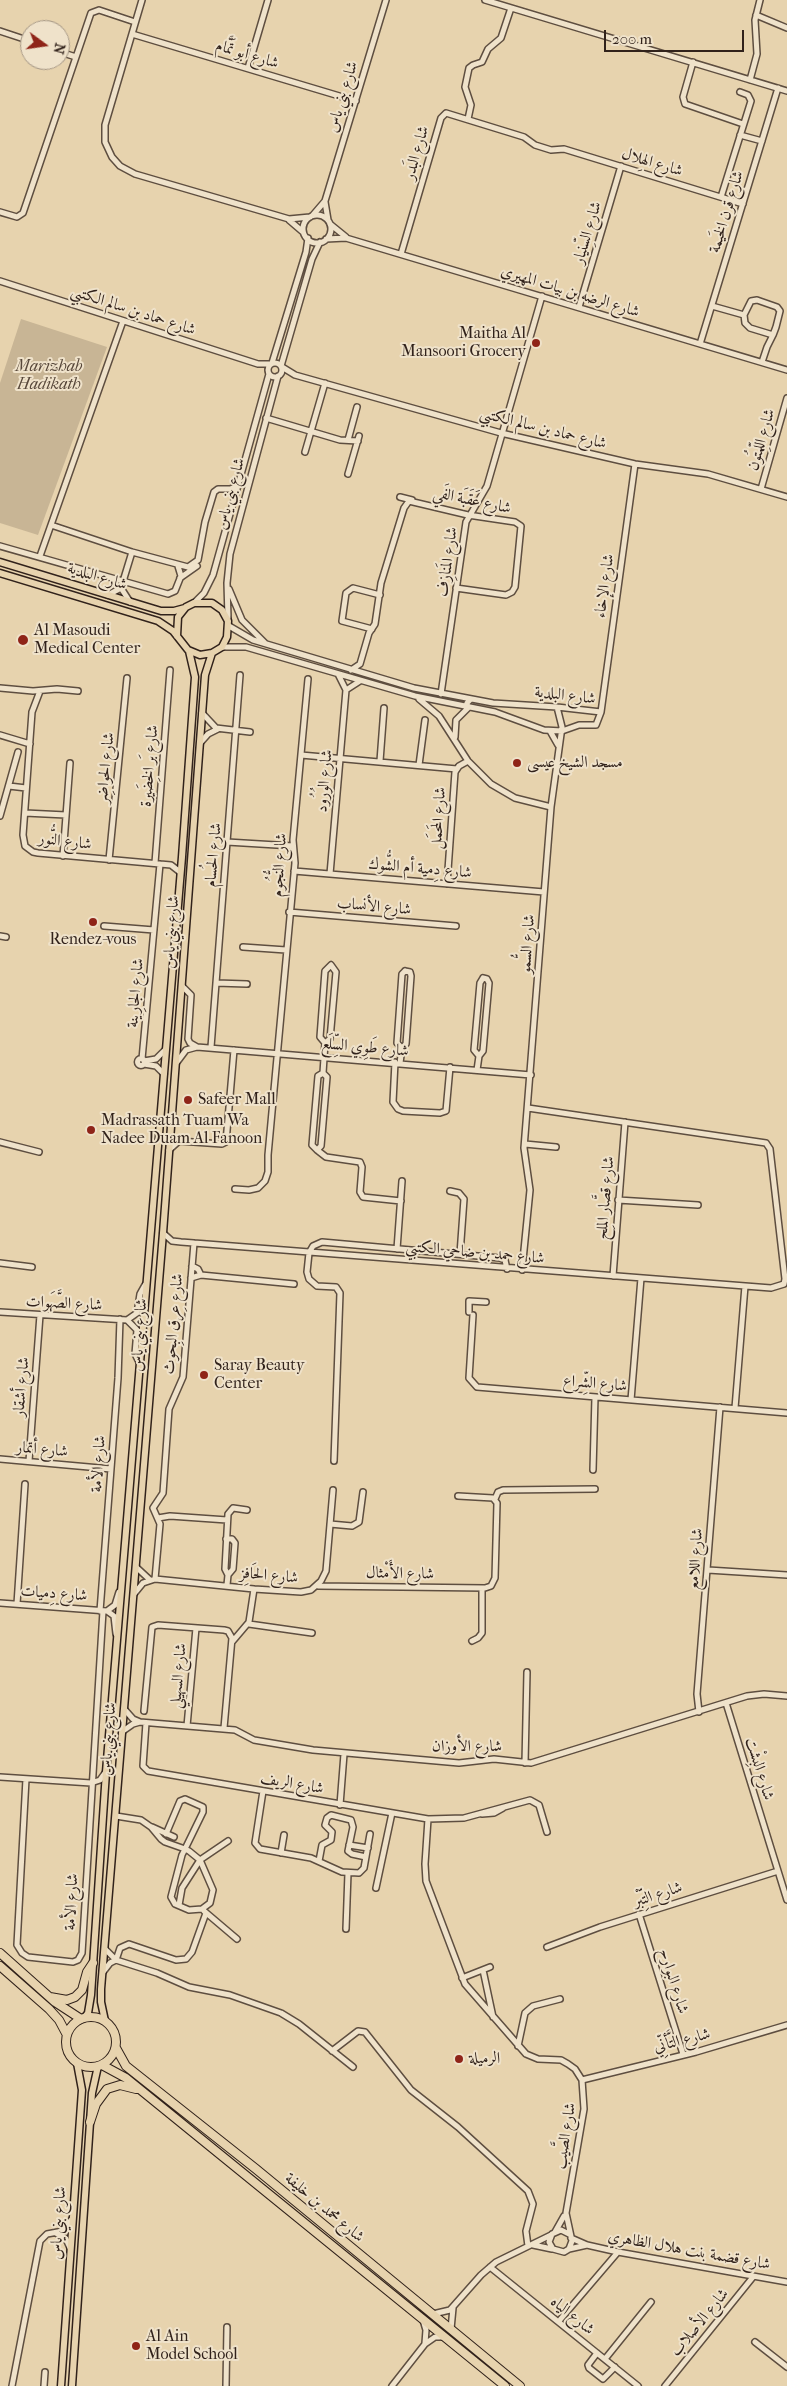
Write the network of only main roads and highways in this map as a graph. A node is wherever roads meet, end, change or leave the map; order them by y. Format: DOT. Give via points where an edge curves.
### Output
graph roads {
  1 [pos="0,562"];
  2 [pos="0,573"];
  3 [pos="186,607"];
  4 [pos="177,636"];
  5 [pos="189,651"];
  6 [pos="212,653"];
  7 [pos="170,1004"];
  8 [pos="179,1029"];
  9 [pos="147,1265"];
  10 [pos="159,1276"];
  11 [pos="0,1953"];
  12 [pos="93,1963"];
  13 [pos="0,1966"];
  14 [pos="48,1996"];
  15 [pos="83,2018"];
  16 [pos="105,2021"];
  17 [pos="67,2035"];
  18 [pos="116,2048"];
  19 [pos="77,2063"];
  20 [pos="100,2066"];
  21 [pos="143,2092"];
  22 [pos="90,2122"];
  23 [pos="61,2386"];
  24 [pos="72,2386"];
  25 [pos="505,2386"];
  26 [pos="520,2386"];
  1 -- 3 [label="main road, شارع البلدية" via="161,611"];
  2 -- 4 [label="main road, شارع البلدية" via="152,619"];
  3 -- 4 [label="main road" via="178,617"];
  3 -- 6 [label="main road" via="206,602 218,606 228,624 227,637 222,646"];
  4 -- 5 [label="main road"];
  5 -- 6 [label="main road" via="200,655"];
  5 -- 7 [label="main road, شارع بني ياس" via="195,677"];
  6 -- 8 [label="main road, شارع بني ياس" via="206,670 202,713"];
  7 -- 8 [label="main road" via="177,1005"];
  7 -- 9 [label="main road, شارع بني ياس"];
  8 -- 10 [label="main road, شارع بني ياس"];
  9 -- 10 [label="main road"];
  9 -- 12 [label="main road, شارع بني ياس"];
  10 -- 16 [label="main road, شارع بني ياس" via="101,2002"];
  11 -- 14 [label="highway"];
  12 -- 14 [label="highway" via="76,1997 63,2000"];
  12 -- 15 [label="main road, شارع بني ياس" via="89,2008"];
  13 -- 17 [label="highway" via="49,2009"];
  14 -- 15 [label="highway" via="68,2012"];
  15 -- 16 [label="highway" via="95,2017"];
  15 -- 17 [label="highway" via="71,2027"];
  16 -- 18 [label="highway" via="114,2030"];
  17 -- 19 [label="highway" via="67,2050"];
  18 -- 20 [label="highway" via="109,2060"];
  18 -- 26 [label="highway, شارع محمد بن خليفة" via="122,2062 131,2070"];
  19 -- 20 [label="highway" via="87,2067"];
  19 -- 23 [label="main road, شارع بني ياس" via="82,2090"];
  20 -- 21 [label="highway, شارع محمد بن خليفة" via="122,2074"];
  20 -- 22 [label="main road, شارع بني ياس" via="92,2087"];
  21 -- 22 [label="highway" via="124,2085 111,2087 103,2092"];
  21 -- 25 [label="highway, شارع محمد بن خليفة"];
  22 -- 24 [label="main road, شارع بني ياس"];
}
